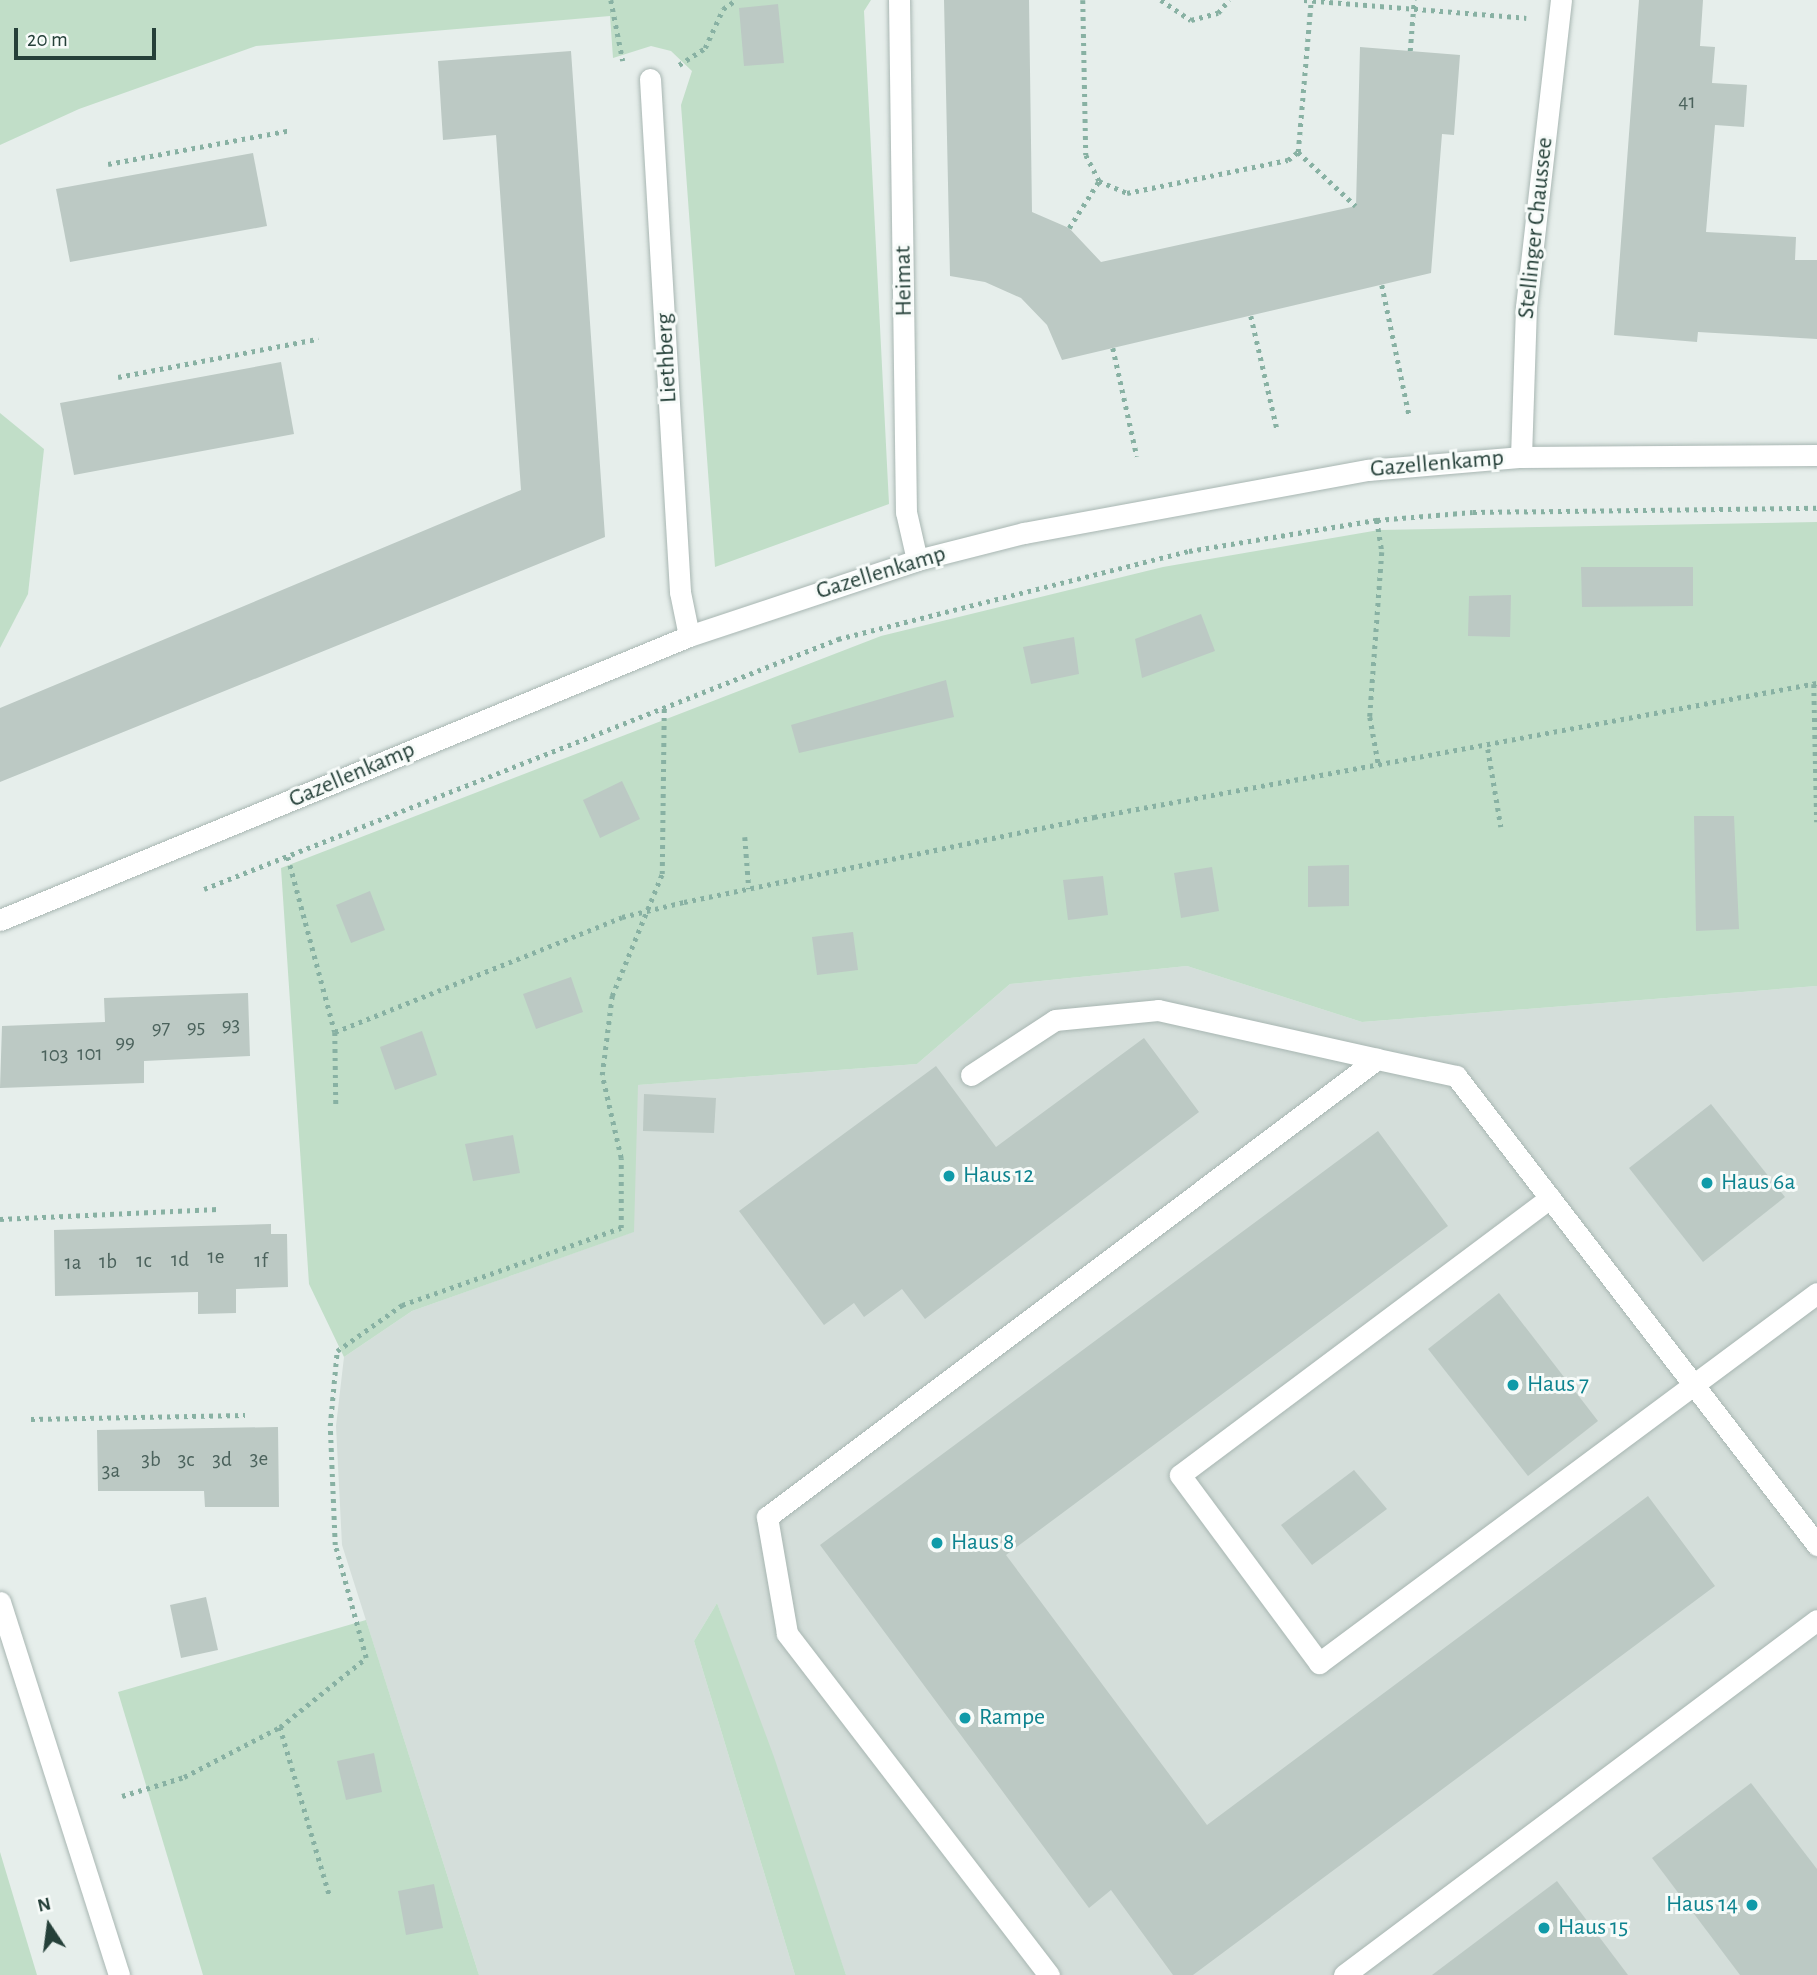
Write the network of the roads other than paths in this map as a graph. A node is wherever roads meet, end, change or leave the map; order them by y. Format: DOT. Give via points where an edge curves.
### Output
graph roads {
  1 [pos="899,0"];
  2 [pos="1560,10"];
  3 [pos="650,79"];
  4 [pos="1817,455"];
  5 [pos="1521,457"];
  6 [pos="917,560"];
  7 [pos="689,636"];
  8 [pos="0,920"];
  9 [pos="1377,1059"];
  10 [pos="971,1074"];
  11 [pos="1550,1198"];
  12 [pos="1817,1293"];
  13 [pos="1694,1384"];
  14 [pos="1817,1545"];
  15 [pos="0,1602"];
  16 [pos="1817,1620"];
  17 [pos="119,1975"];
  18 [pos="1049,1975"];
  19 [pos="1344,1975"];
  1 -- 6 [label="street, Heimat" via="906,513"];
  2 -- 5 [label="street, Stellinger Chaussee" via="1526,307"];
  3 -- 7 [label="street, Liethberg" via="680,592"];
  4 -- 5 [label="street, Gazellenkamp"];
  5 -- 6 [label="street, Gazellenkamp" via="1289,482"];
  6 -- 7 [label="street, Gazellenkamp"];
  7 -- 8 [label="street, Gazellenkamp"];
  9 -- 10 [label="street" via="1158,1010 1055,1020"];
  9 -- 11 [label="street" via="1456,1076"];
  9 -- 18 [label="street" via="767,1517 787,1633"];
  11 -- 13 [label="street"];
  11 -- 13 [label="street" via="1180,1475 1319,1663"];
  12 -- 13 [label="street"];
  13 -- 14 [label="street"];
  15 -- 17 [label="street"];
  16 -- 19 [label="street"];
}
